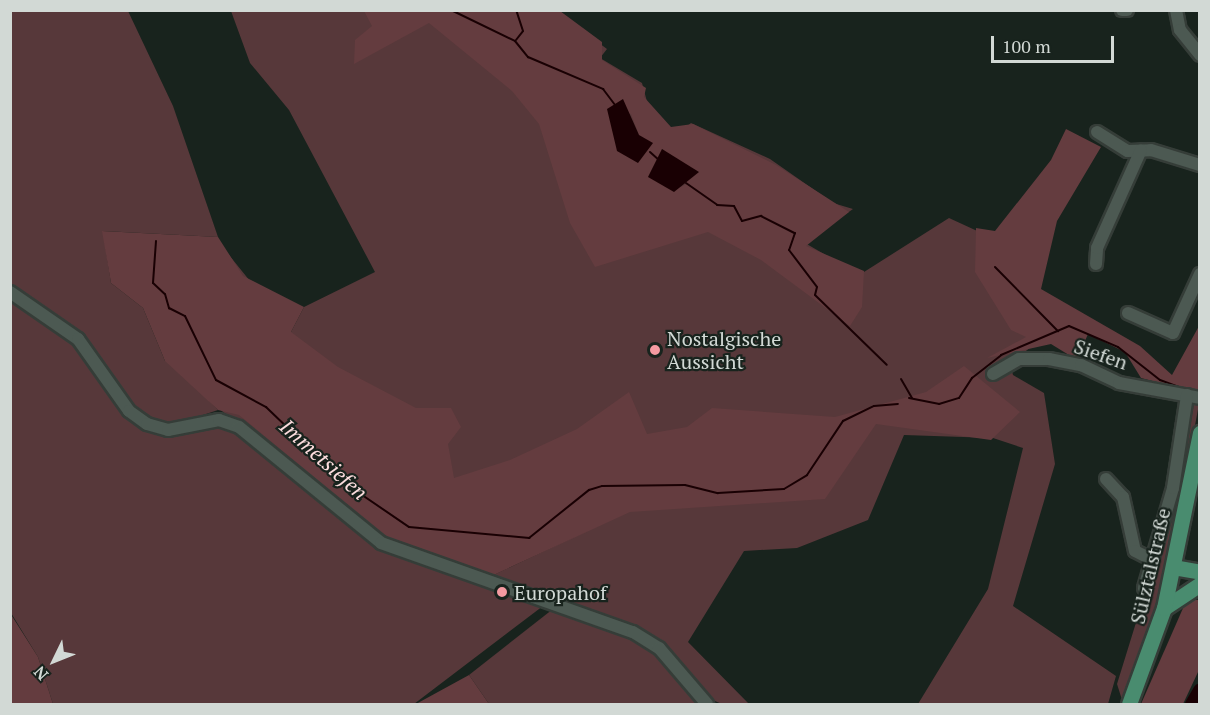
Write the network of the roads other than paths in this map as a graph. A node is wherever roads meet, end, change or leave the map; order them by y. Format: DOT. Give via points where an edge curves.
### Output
graph roads {
  1 [pos="1176,10"];
  2 [pos="1200,55"];
  3 [pos="1097,132"];
  4 [pos="1141,150"];
  5 [pos="1200,165"];
  6 [pos="1096,264"];
  7 [pos="1200,274"];
  8 [pos="10,292"];
  9 [pos="1128,313"];
  10 [pos="993,374"];
  11 [pos="1187,395"];
  12 [pos="1200,398"];
  13 [pos="1200,433"];
  14 [pos="1106,479"];
  15 [pos="1151,560"];
  16 [pos="1173,569"];
  17 [pos="1200,572"];
  18 [pos="1200,584"];
  19 [pos="1144,588"];
  20 [pos="1164,608"];
  21 [pos="707,705"];
  22 [pos="1129,705"];
  1 -- 2 [label="street" via="1180,30"];
  3 -- 4 [label="street" via="1128,151"];
  4 -- 5 [label="street"];
  4 -- 6 [label="street" via="1097,248"];
  7 -- 9 [label="street" via="1173,333"];
  8 -- 21 [label="street" via="78,339 129,411 147,424 168,430 219,420 239,427 381,543 633,632 659,648"];
  10 -- 11 [label="street, Siefen" via="1019,359 1049,359 1081,365 1119,382"];
  11 -- 12 [label="street, Siefen"];
  11 -- 15 [label="street, Sülztalstraße" via="1173,488"];
  13 -- 16 [label="main road, Sülztalstraße"];
  14 -- 15 [label="street, Sülztalstraße" via="1123,497 1135,551"];
  15 -- 19 [label="street, Sülztalstraße"];
  16 -- 17 [label="main road"];
  16 -- 18 [label="main road"];
  16 -- 20 [label="main road, Sülztalstraße"];
  18 -- 20 [label="main road"];
  20 -- 22 [label="main road, Sülztalstraße"];
}
